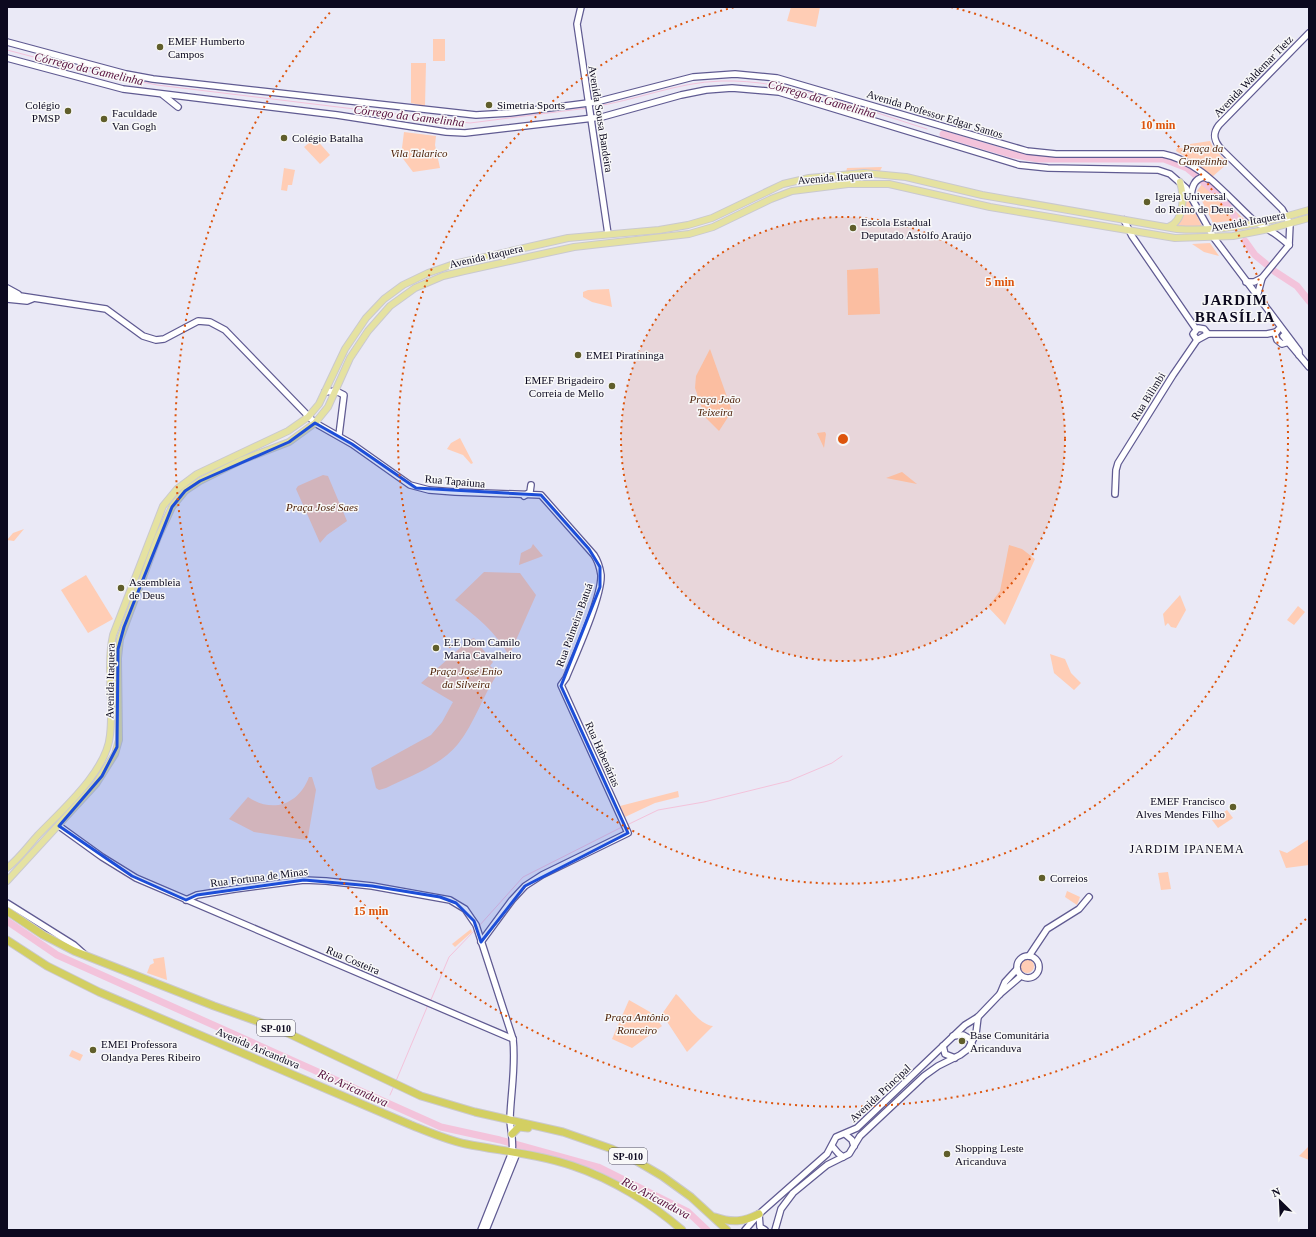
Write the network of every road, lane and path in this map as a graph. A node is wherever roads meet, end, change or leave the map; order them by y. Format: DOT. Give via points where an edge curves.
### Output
graph roads {
  1 [pos="581,7"];
  2 [pos="1309,33"];
  3 [pos="7,42"];
  4 [pos="7,58"];
  5 [pos="161,94"];
  6 [pos="588,104"];
  7 [pos="178,107"];
  8 [pos="591,118"];
  9 [pos="1210,180"];
  10 [pos="1180,182"];
  11 [pos="1191,196"];
  12 [pos="1309,210"];
  13 [pos="1286,216"];
  14 [pos="1309,218"];
  15 [pos="1124,220"];
  16 [pos="1259,223"];
  17 [pos="1290,224"];
  18 [pos="1168,228"];
  19 [pos="1269,229"];
  20 [pos="1209,230"];
  21 [pos="1133,233"];
  22 [pos="608,234"];
  23 [pos="1214,238"];
  24 [pos="1288,245"];
  25 [pos="574,247"];
  26 [pos="1262,278"];
  27 [pos="1246,282"];
  28 [pos="7,288"];
  29 [pos="7,294"];
  30 [pos="24,296"];
  31 [pos="1257,297"];
  32 [pos="7,299"];
  33 [pos="32,299"];
  34 [pos="1272,318"];
  35 [pos="1196,329"];
  36 [pos="1277,333"];
  37 [pos="1208,334"];
  38 [pos="1286,334"];
  39 [pos="1196,340"];
  40 [pos="1290,342"];
  41 [pos="1309,368"];
  42 [pos="336,390"];
  43 [pos="325,392"];
  44 [pos="308,417"];
  45 [pos="315,423"];
  46 [pos="339,435"];
  47 [pos="531,485"];
  48 [pos="1115,494"];
  49 [pos="541,495"];
  50 [pos="524,496"];
  51 [pos="561,685"];
  52 [pos="59,826"];
  53 [pos="8,867"];
  54 [pos="7,881"];
  55 [pos="1089,897"];
  56 [pos="186,900"];
  57 [pos="7,903"];
  58 [pos="7,911"];
  59 [pos="7,940"];
  60 [pos="481,942"];
  61 [pos="84,954"];
  62 [pos="1029,956"];
  63 [pos="1017,969"];
  64 [pos="1022,976"];
  65 [pos="1000,994"];
  66 [pos="978,1017"];
  67 [pos="953,1036"];
  68 [pos="513,1039"];
  69 [pos="972,1044"];
  70 [pos="943,1046"];
  71 [pos="955,1058"];
  72 [pos="513,1127"];
  73 [pos="557,1130"];
  74 [pos="845,1134"];
  75 [pos="832,1146"];
  76 [pos="854,1146"];
  77 [pos="514,1150"];
  78 [pos="843,1156"];
  79 [pos="758,1214"];
  80 [pos="714,1217"];
  81 [pos="776,1227"];
  82 [pos="481,1230"];
  83 [pos="486,1230"];
  84 [pos="682,1230"];
  85 [pos="727,1230"];
  86 [pos="745,1230"];
  87 [pos="766,1230"];
  1 -- 6 [label="street, Avenida Sousa Bandeira" via="577,24"];
  2 -- 13 [label="street, Avenida Waldemar Tietz" via="1219,125 1214,136 1221,149 1282,209"];
  3 -- 6 [label="street, Avenida Professor Edgar Santos" via="153,79 453,114 499,114"];
  4 -- 5 [label="street" via="123,89"];
  5 -- 7 [label="street"];
  5 -- 8 [label="street" via="337,115 446,132 480,133"];
  6 -- 8 [label="street, Avenida Sousa Bandeira"];
  6 -- 9 [label="street, Avenida Professor Edgar Santos" via="693,76 734,74 768,77 793,82 1027,151 1056,154 1171,155 1187,162"];
  8 -- 10 [label="street" via="627,111 690,93 727,88 779,92 1019,165 1158,170 1170,174"];
  8 -- 22 [label="street, Avenida Sousa Bandeira"];
  9 -- 11 [label="street" via="1204,177 1197,180"];
  9 -- 16 [label="street, Avenida Professor Edgar Santos" via="1252,220"];
  10 -- 11 [label="street"];
  10 -- 18 [label="main road" via="1181,212 1175,223"];
  11 -- 20 [label="street"];
  12 -- 13 [label="main road, Avenida Itaquera"];
  13 -- 16 [label="main road, Avenida Itaquera"];
  13 -- 17 [label="street, Avenida Waldemar Tietz"];
  14 -- 17 [label="main road, Avenida Itaquera"];
  15 -- 18 [label="main road, Avenida Itaquera"];
  15 -- 21 [label="street"];
  15 -- 22 [label="main road, Avenida Itaquera" via="982,195 906,178 864,173 809,178 783,184 712,218 688,225"];
  16 -- 19 [label="street, Avenida Professor Edgar Santos"];
  16 -- 20 [label="main road, Avenida Itaquera"];
  17 -- 19 [label="main road, Avenida Itaquera"];
  17 -- 24 [label="street"];
  18 -- 20 [label="main road, Avenida Itaquera"];
  19 -- 23 [label="main road, Avenida Itaquera"];
  19 -- 24 [label="street, Avenida Professor Edgar Santos"];
  20 -- 23 [label="street"];
  21 -- 23 [label="main road, Avenida Itaquera" via="1175,238"];
  21 -- 25 [label="main road, Avenida Itaquera" via="979,205 899,186 871,183 792,191 771,198 717,226 689,234"];
  21 -- 35 [label="street"];
  22 -- 25 [label="main road" via="604,239"];
  22 -- 43 [label="main road, Avenida Itaquera" via="568,238 454,264 403,285 384,299 357,331 338,361"];
  23 -- 27 [label="street"];
  24 -- 26 [label="street"];
  25 -- 42 [label="main road, Avenida Itaquera" via="443,276 404,295 390,306 368,331 350,358"];
  26 -- 27 [label="street"];
  26 -- 31 [label="street"];
  27 -- 31 [label="street"];
  28 -- 30 [label="street"];
  29 -- 30 [label="street"];
  30 -- 33 [label="street"];
  31 -- 34 [label="street"];
  32 -- 33 [label="street"];
  33 -- 44 [label="street, Rua Tapaiuna" via="106,309 143,336 156,340 164,339 198,321 216,324 225,330"];
  34 -- 36 [label="street"];
  34 -- 38 [label="street"];
  35 -- 37 [label="street" via="1204,328"];
  35 -- 39 [label="street" via="1193,334"];
  36 -- 37 [label="street"];
  36 -- 38 [label="street"];
  36 -- 40 [label="street"];
  37 -- 39 [label="street"];
  38 -- 40 [label="street"];
  39 -- 48 [label="street, Rua Bilimbi" via="1118,463"];
  40 -- 41 [label="street"];
  42 -- 43 [label="street"];
  42 -- 45 [label="main road, Avenida Itaquera"];
  42 -- 46 [label="street" via="344,395"];
  43 -- 44 [label="main road, Avenida Itaquera"];
  44 -- 45 [label="street, Rua Tapaiuna"];
  44 -- 53 [label="main road, Avenida Itaquera" via="288,431 197,474 176,489 163,506 113,635 110,736 104,755 90,778"];
  45 -- 46 [label="street, Rua Tapaiuna"];
  45 -- 52 [label="main road, Avenida Itaquera" via="289,442 242,460 200,481 185,491 172,507 158,536 120,639 117,747 102,776"];
  46 -- 50 [label="street, Rua Tapaiuna" via="416,488"];
  47 -- 50 [label="street" via="530,492"];
  49 -- 50 [label="street, Rua Tapaiuna"];
  49 -- 51 [label="street, Rua Palmeira Batuá" via="594,555 601,576 598,594"];
  51 -- 60 [label="street, Rua Habenárias" via="628,831 525,886"];
  52 -- 54 [label="main road, Avenida Itaquera"];
  52 -- 56 [label="street" via="102,858 132,876"];
  55 -- 62 [label="street" via="1079,909 1047,929"];
  56 -- 60 [label="street, Rua Fortuna de Minas" via="197,895 304,880 372,886 440,897 456,903 465,909 475,923"];
  56 -- 68 [label="street, Rua Costeira"];
  57 -- 61 [label="street"];
  58 -- 61 [label="highway, SP-010" via="58,944"];
  59 -- 77 [label="highway, Avenida Aricanduva / SP-010" via="47,966 96,991 411,1125 464,1144"];
  60 -- 68 [label="street, Rua Fortuna de Minas"];
  61 -- 72 [label="highway, Avenida Aricanduva / SP-010" via="279,1029 402,1088"];
  62 -- 63 [label="street" via="1022,959"];
  62 -- 64 [label="street" via="1037,961 1039,970 1032,977"];
  63 -- 64 [label="street"];
  63 -- 65 [label="street, Avenida Principal" via="1005,982"];
  64 -- 65 [label="street, Avenida Principal"];
  65 -- 66 [label="street, Avenida Principal"];
  66 -- 67 [label="street, Avenida Principal"];
  66 -- 69 [label="street"];
  67 -- 69 [label="street" via="963,1035"];
  67 -- 70 [label="street, Avenida Principal"];
  68 -- 72 [label="street, Rua Fortuna de Minas"];
  69 -- 71 [label="street, Avenida Principal"];
  70 -- 71 [label="street" via="945,1054"];
  70 -- 74 [label="street, Avenida Principal" via="857,1128"];
  71 -- 76 [label="street, Avenida Principal" via="924,1076 863,1133"];
  72 -- 73 [label="highway, Avenida Aricanduva / SP-010"];
  72 -- 73 [label="highway" via="548,1132"];
  72 -- 77 [label="street, Rua Fortuna de Minas"];
  73 -- 80 [label="highway, Avenida Aricanduva / SP-010" via="594,1141 633,1159 691,1197"];
  74 -- 75 [label="street, Avenida Principal" via="836,1137"];
  74 -- 76 [label="street" via="850,1137"];
  75 -- 78 [label="street"];
  75 -- 79 [label="street, Avenida Principal" via="828,1154"];
  76 -- 78 [label="street, Avenida Principal" via="851,1152"];
  77 -- 82 [label="street"];
  77 -- 83 [label="street"];
  77 -- 84 [label="highway, Avenida Aricanduva / SP-010" via="572,1166 597,1176 656,1209"];
  78 -- 81 [label="street, Avenida Principal" via="827,1164 793,1193 781,1209"];
  79 -- 80 [label="highway" via="731,1222"];
  79 -- 86 [label="street, Avenida Principal"];
  79 -- 87 [label="street" via="760,1227"];
  80 -- 85 [label="highway, Avenida Aricanduva / SP-010"];
  81 -- 87 [label="street"];
}
